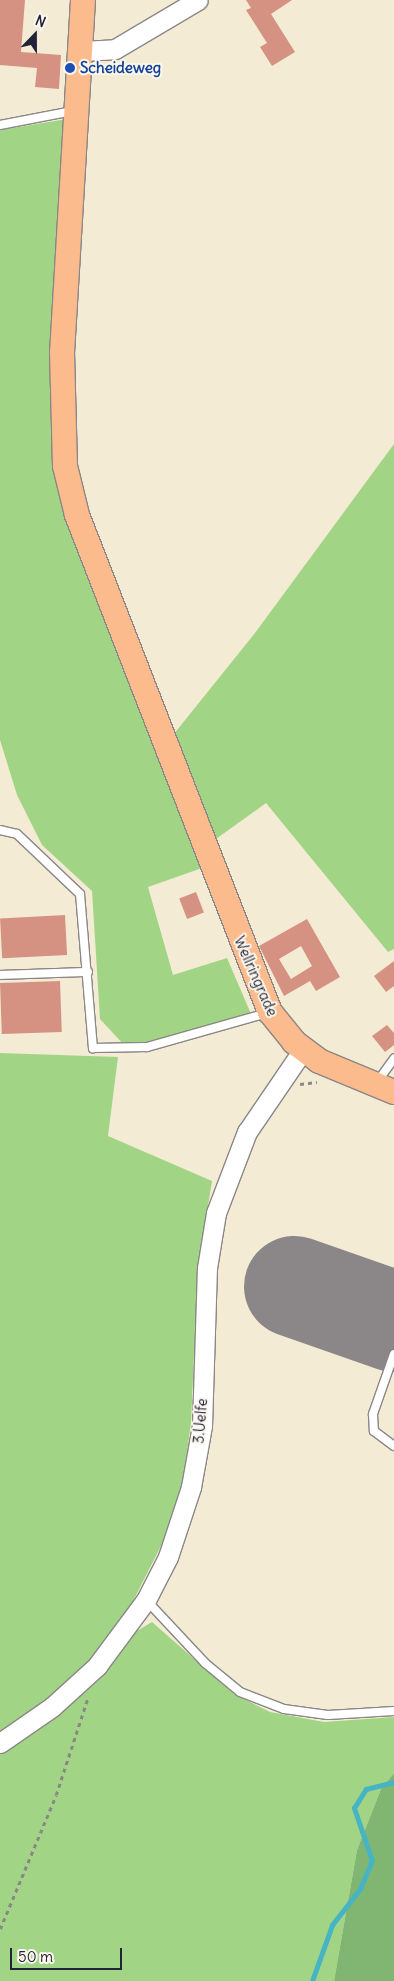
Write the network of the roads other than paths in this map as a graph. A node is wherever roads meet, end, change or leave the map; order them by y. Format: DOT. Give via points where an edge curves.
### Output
graph roads {
  1 [pos="83,0"];
  2 [pos="198,0"];
  3 [pos="80,51"];
  4 [pos="78,110"];
  5 [pos="0,125"];
  6 [pos="0,830"];
  7 [pos="88,972"];
  8 [pos="0,976"];
  9 [pos="270,1012"];
  10 [pos="303,1050"];
  11 [pos="394,1059"];
  12 [pos="384,1089"];
  13 [pos="394,1354"];
  14 [pos="394,1446"];
  15 [pos="146,1600"];
  16 [pos="394,1710"];
  17 [pos="0,1743"];
  1 -- 3 [label="main road, Wellringrade"];
  2 -- 3 [label="street" via="115,49"];
  3 -- 4 [label="main road, Wellringrade"];
  4 -- 5 [label="lane"];
  4 -- 9 [label="main road, Wellringrade" via="62,352 65,466 97,574 206,857"];
  6 -- 7 [label="lane" via="17,834 80,894"];
  7 -- 8 [label="lane"];
  7 -- 9 [label="lane" via="93,1048 147,1047"];
  9 -- 10 [label="main road, Wellringrade"];
  10 -- 12 [label="main road, Wellringrade" via="334,1070"];
  10 -- 15 [label="street, 3.Uelfe" via="247,1132 216,1213 208,1268 202,1426 179,1527"];
  11 -- 12 [label="lane"];
  13 -- 14 [label="lane" via="373,1414 374,1431"];
  15 -- 16 [label="lane" via="205,1664 240,1692 284,1709 328,1714"];
  15 -- 17 [label="street, 3.Uelfe" via="78,1685"];
}
